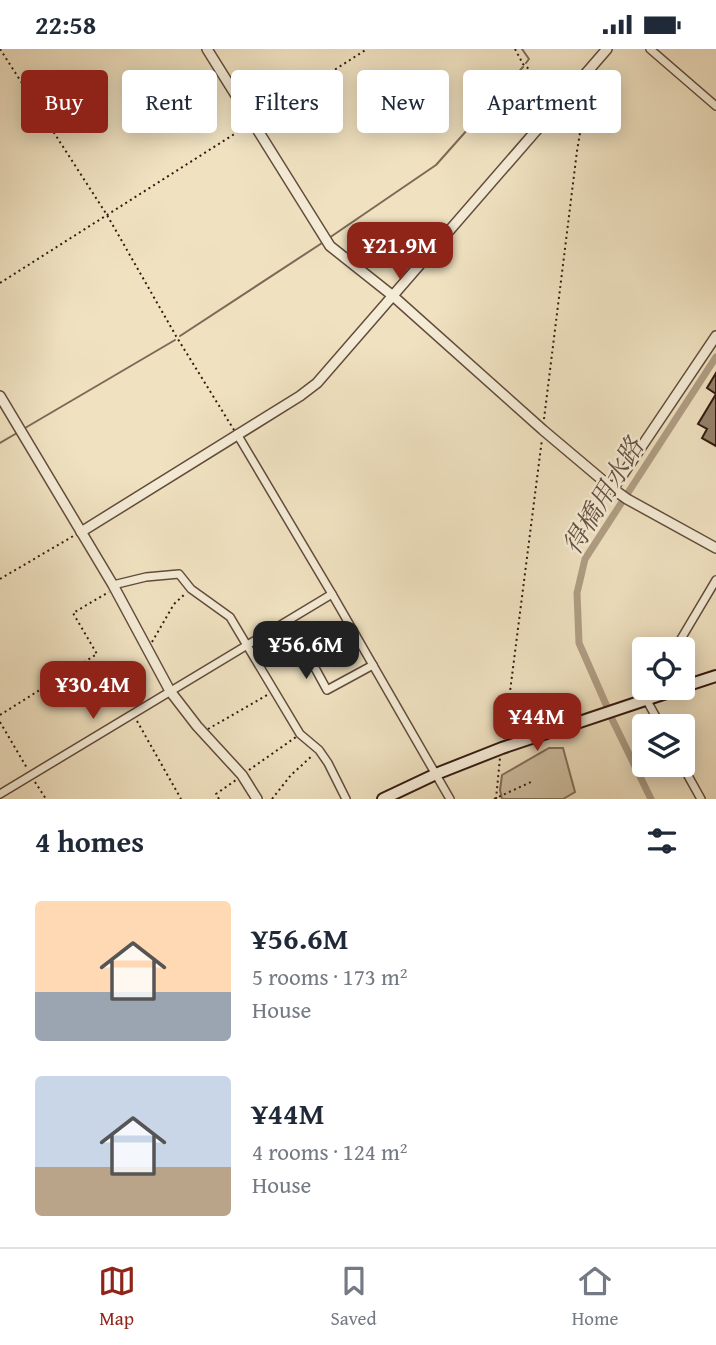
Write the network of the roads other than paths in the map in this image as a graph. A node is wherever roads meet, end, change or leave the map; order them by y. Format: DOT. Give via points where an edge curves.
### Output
graph roads {
  1 [pos="207,49"];
  2 [pos="607,49"];
  3 [pos="650,49"];
  4 [pos="716,106"];
  5 [pos="393,296"];
  6 [pos="716,336"];
  7 [pos="0,396"];
  8 [pos="237,434"];
  9 [pos="620,494"];
  10 [pos="81,532"];
  11 [pos="716,548"];
  12 [pos="716,580"];
  13 [pos="114,587"];
  14 [pos="332,594"];
  15 [pos="353,630"];
  16 [pos="682,637"];
  17 [pos="247,646"];
  18 [pos="373,665"];
  19 [pos="716,676"];
  20 [pos="695,683"];
  21 [pos="170,691"];
  22 [pos="643,700"];
  23 [pos="436,774"];
  24 [pos="689,777"];
  25 [pos="0,794"];
  26 [pos="257,799"];
  27 [pos="346,799"];
  28 [pos="383,799"];
  29 [pos="450,799"];
  30 [pos="701,799"];
  1 -- 5 [label="street" via="330,246"];
  2 -- 5 [label="street"];
  3 -- 4 [label="street"];
  5 -- 8 [label="street" via="317,383"];
  5 -- 9 [label="street"];
  6 -- 9 [label="street"];
  7 -- 10 [label="street"];
  8 -- 10 [label="street"];
  8 -- 14 [label="street"];
  9 -- 11 [label="street"];
  10 -- 13 [label="street"];
  12 -- 16 [label="street"];
  13 -- 17 [label="street" via="146,577 179,574 191,589 230,617"];
  13 -- 21 [label="street"];
  14 -- 15 [label="street"];
  14 -- 17 [label="street"];
  15 -- 18 [label="street"];
  15 -- 18 [label="street" via="309,657 327,690"];
  17 -- 21 [label="street"];
  17 -- 27 [label="street" via="300,734 328,763"];
  18 -- 23 [label="street"];
  19 -- 20 [label="main road"];
  21 -- 25 [label="street"];
  21 -- 26 [label="street"];
  22 -- 23 [label="main road"];
  23 -- 28 [label="main road"];
  23 -- 29 [label="street"];
  24 -- 30 [label="street"];
}
